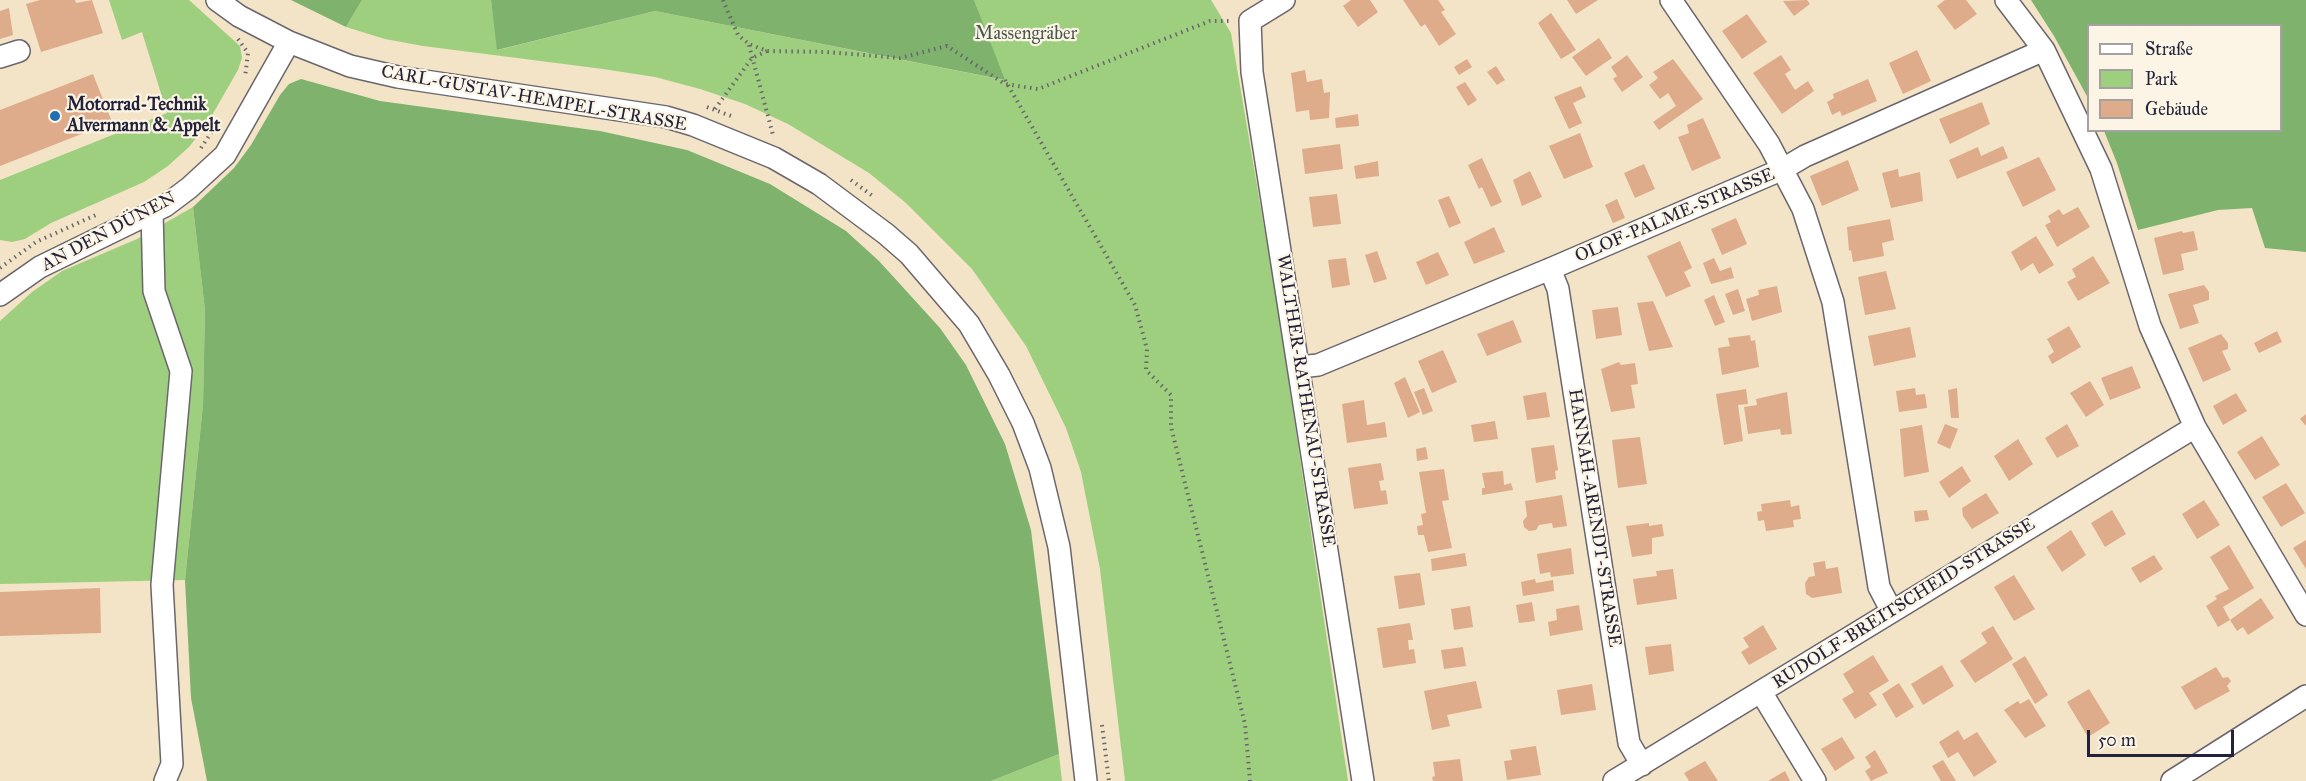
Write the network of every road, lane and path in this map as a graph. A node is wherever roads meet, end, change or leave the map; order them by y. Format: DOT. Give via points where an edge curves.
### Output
graph roads {
  1 [pos="217,0"];
  2 [pos="723,0"];
  3 [pos="1284,0"];
  4 [pos="1671,0"];
  5 [pos="2006,0"];
  6 [pos="239,16"];
  7 [pos="1250,21"];
  8 [pos="289,42"];
  9 [pos="748,44"];
  10 [pos="2044,50"];
  11 [pos="767,51"];
  12 [pos="752,58"];
  13 [pos="1006,82"];
  14 [pos="244,83"];
  15 [pos="704,106"];
  16 [pos="715,110"];
  17 [pos="225,111"];
  18 [pos="734,118"];
  19 [pos="764,131"];
  20 [pos="773,135"];
  21 [pos="783,140"];
  22 [pos="194,156"];
  23 [pos="1783,170"];
  24 [pos="846,177"];
  25 [pos="880,203"];
  26 [pos="108,210"];
  27 [pos="152,212"];
  28 [pos="0,268"];
  29 [pos="1550,269"];
  30 [pos="0,295"];
  31 [pos="1300,367"];
  32 [pos="2195,428"];
  33 [pos="1892,610"];
  34 [pos="2306,615"];
  35 [pos="1761,692"];
  36 [pos="2306,696"];
  37 [pos="1102,723"];
  38 [pos="1642,765"];
  39 [pos="165,781"];
  40 [pos="1086,781"];
  41 [pos="1109,781"];
  42 [pos="1250,781"];
  43 [pos="1363,781"];
  44 [pos="1614,781"];
  45 [pos="1815,781"];
  46 [pos="2172,781"];
  1 -- 6 [label="street, CARL-GUSTAV-HEMPEL-STRASSE"];
  2 -- 9 [label="path" via="738,35"];
  3 -- 7 [label="street"];
  4 -- 23 [label="street"];
  5 -- 10 [label="street"];
  6 -- 8 [label="street, CARL-GUSTAV-HEMPEL-STRASSE"];
  6 -- 14 [label="path" via="231,28 248,53"];
  7 -- 13 [label="path" via="1210,21 1038,89"];
  7 -- 31 [label="street, WALTHER-RATHENAU-STRASSE" via="1252,72"];
  8 -- 27 [label="street, AN DEN DÜNEN" via="225,154 189,188"];
  8 -- 40 [label="street, CARL-GUSTAV-HEMPEL-STRASSE" via="350,66 398,77 693,125 774,158 819,184 862,213 909,254 969,324 1023,423 1040,468 1059,547"];
  9 -- 11 [label="path"];
  9 -- 12 [label="path"];
  10 -- 23 [label="street, OLOF-PALME-STRASSE" via="1805,156"];
  10 -- 32 [label="street" via="2101,169 2150,326"];
  11 -- 12 [label="path"];
  11 -- 13 [label="path" via="900,58 948,46"];
  12 -- 16 [label="path"];
  12 -- 20 [label="path"];
  13 -- 42 [label="path" via="1136,305 1147,349 1146,370 1171,396 1171,427 1245,724"];
  15 -- 16 [label="path"];
  16 -- 18 [label="path"];
  17 -- 22 [label="path"];
  19 -- 20 [label="path"];
  20 -- 21 [label="path"];
  23 -- 29 [label="street, OLOF-PALME-STRASSE"];
  23 -- 33 [label="street" via="1803,209 1833,302 1878,587"];
  24 -- 25 [label="path"];
  26 -- 28 [label="path" via="36,242"];
  27 -- 30 [label="street, AN DEN DÜNEN" via="40,267"];
  27 -- 39 [label="street" via="154,291 181,371 162,585 172,764"];
  29 -- 31 [label="street, OLOF-PALME-STRASSE" via="1318,365"];
  29 -- 38 [label="street, HANNAH-ARENDT-STRASSE" via="1558,289 1629,743"];
  31 -- 43 [label="street, WALTHER-RATHENAU-STRASSE"];
  32 -- 33 [label="street, RUDOLF-BREITSCHEID-STRASSE"];
  32 -- 34 [label="street"];
  33 -- 35 [label="street, RUDOLF-BREITSCHEID-STRASSE"];
  35 -- 38 [label="street, RUDOLF-BREITSCHEID-STRASSE"];
  35 -- 45 [label="street"];
  36 -- 46 [label="street"];
  37 -- 41 [label="path"];
  38 -- 44 [label="street, RUDOLF-BREITSCHEID-STRASSE"];
}
